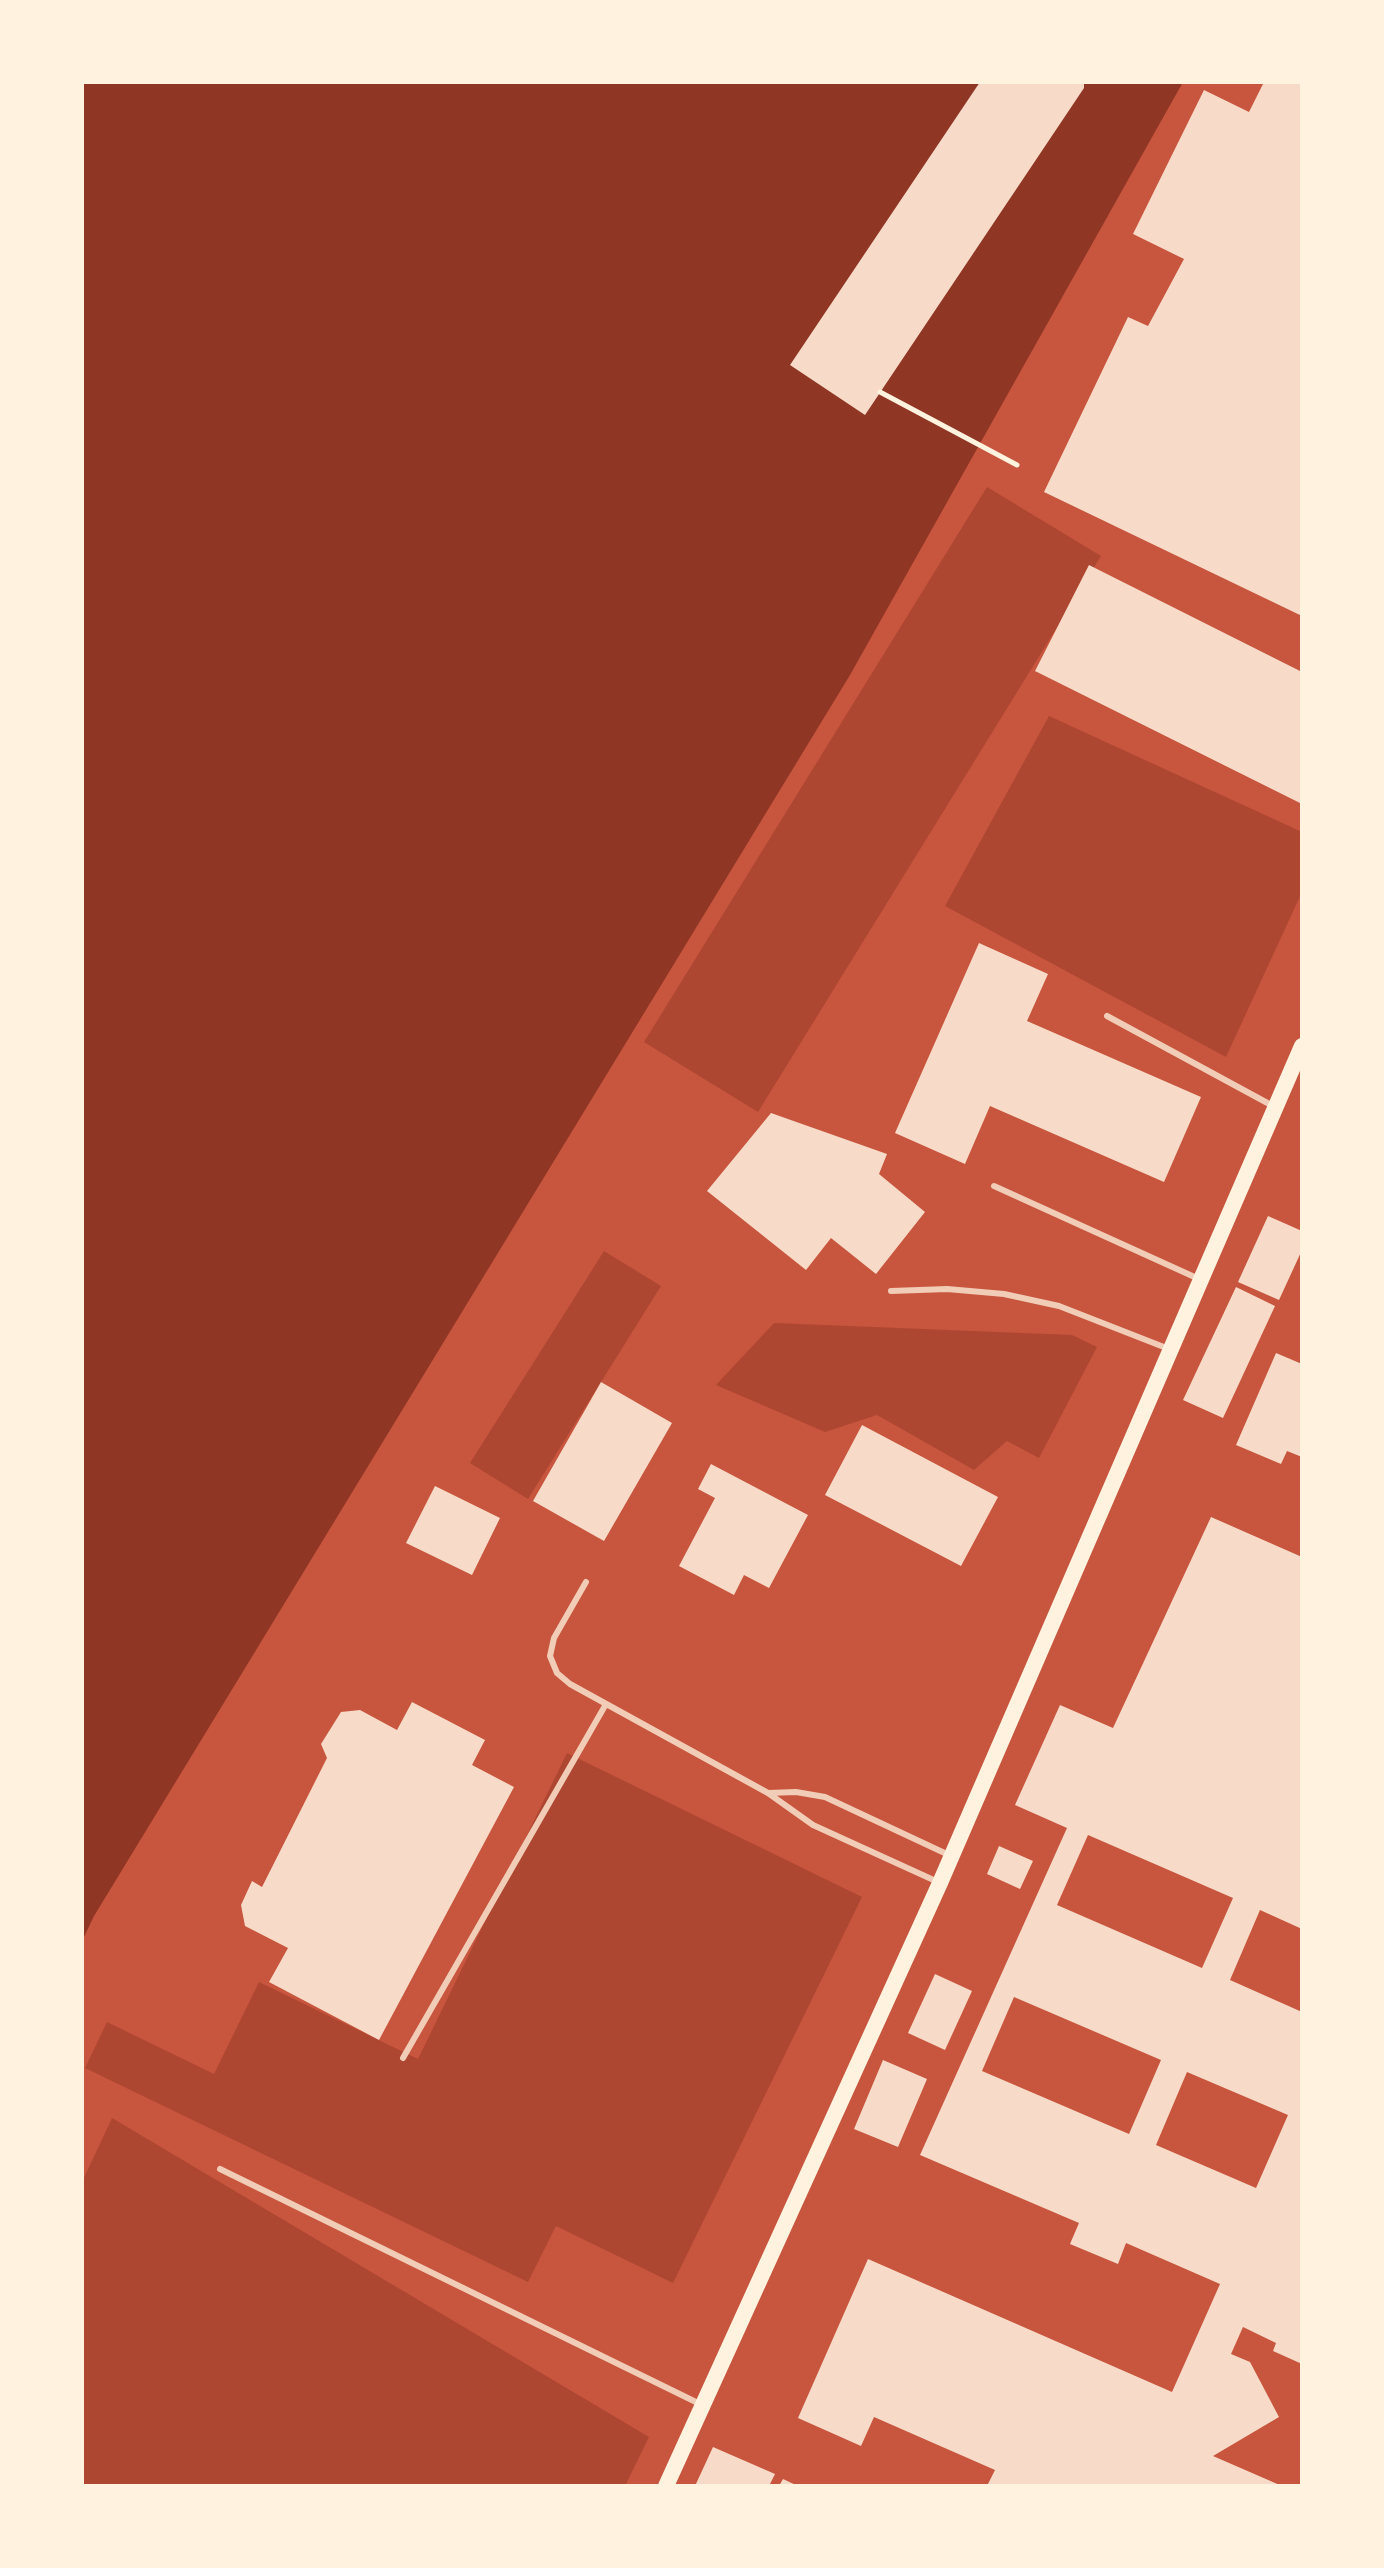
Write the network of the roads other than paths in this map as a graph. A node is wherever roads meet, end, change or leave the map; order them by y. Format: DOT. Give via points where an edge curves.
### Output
graph roads {
  1 [pos="1107,1016"];
  2 [pos="1302,1046"];
  3 [pos="1275,1107"];
  4 [pos="994,1186"];
  5 [pos="1202,1280"];
  6 [pos="891,1291"];
  7 [pos="1173,1351"];
  8 [pos="586,1582"];
  9 [pos="606,1704"];
  10 [pos="768,1793"];
  11 [pos="952,1856"];
  12 [pos="940,1883"];
  13 [pos="403,2058"];
  14 [pos="220,2169"];
  15 [pos="703,2406"];
  16 [pos="666,2486"];
  1 -- 3 [label="lane"];
  2 -- 3 [label="main road"];
  3 -- 5 [label="main road"];
  4 -- 5 [label="lane"];
  5 -- 7 [label="main road"];
  6 -- 7 [label="lane" via="1004,1294 1059,1306"];
  7 -- 11 [label="main road"];
  8 -- 9 [label="lane" via="554,1638 550,1656 557,1673"];
  9 -- 10 [label="lane"];
  9 -- 13 [label="lane"];
  10 -- 11 [label="lane" via="825,1797"];
  10 -- 12 [label="lane" via="813,1825"];
  11 -- 12 [label="main road"];
  12 -- 15 [label="main road"];
  14 -- 15 [label="lane"];
  15 -- 16 [label="main road"];
}
